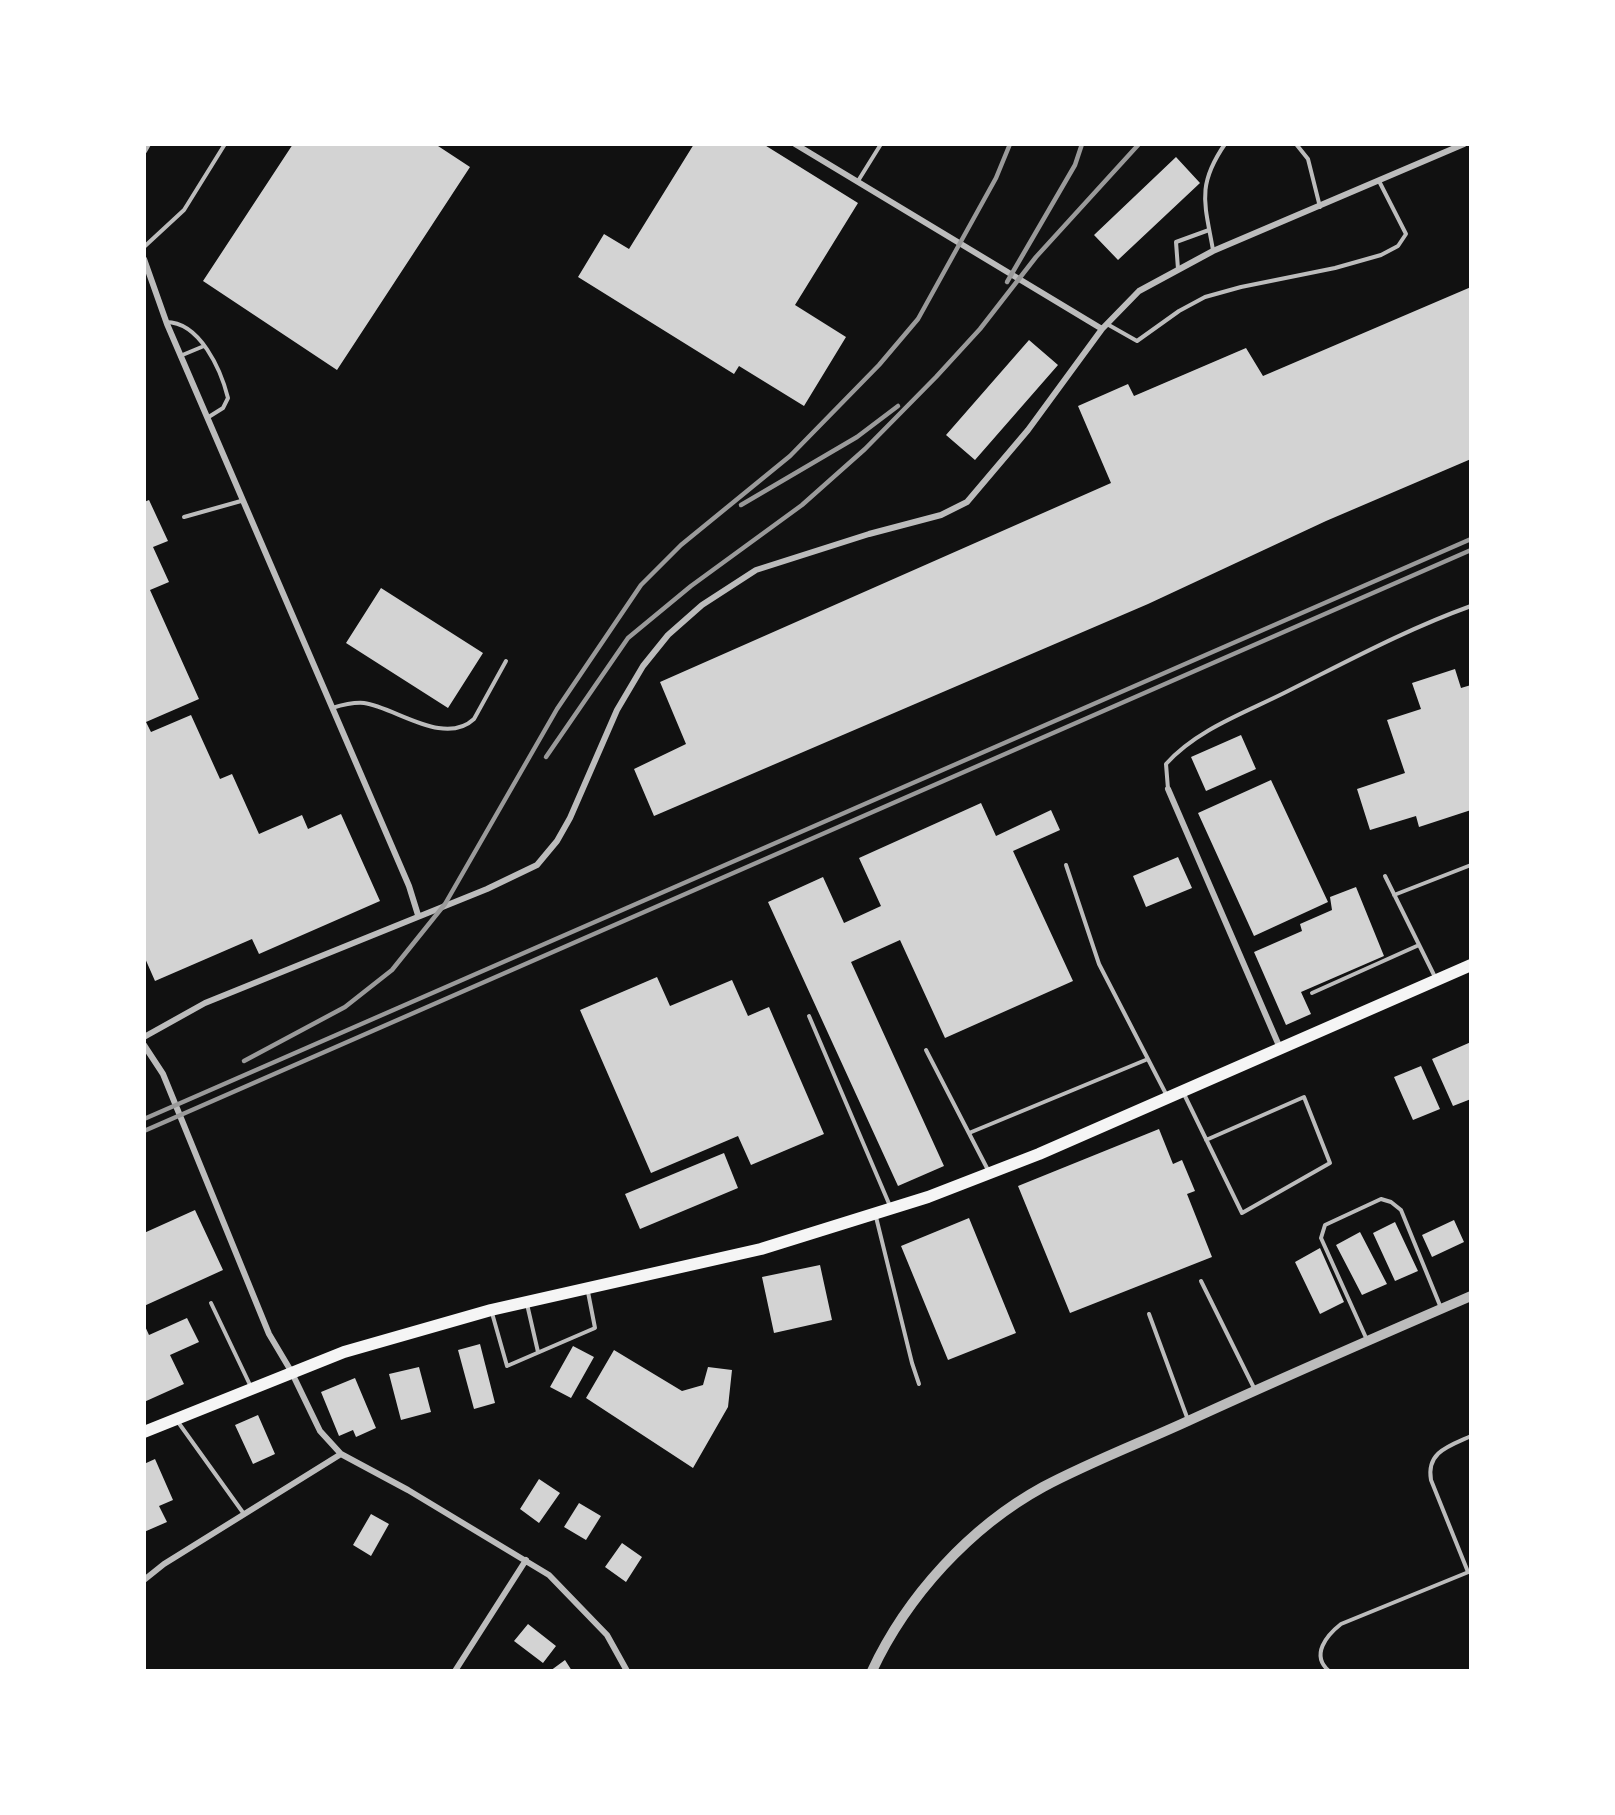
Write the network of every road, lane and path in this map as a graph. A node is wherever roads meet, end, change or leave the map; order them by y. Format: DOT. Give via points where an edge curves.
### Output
graph roads {
  1 [pos="148,144"];
  2 [pos="225,144"];
  3 [pos="795,144"];
  4 [pos="881,144"];
  5 [pos="1224,144"];
  6 [pos="1296,144"];
  7 [pos="1464,144"];
  8 [pos="144,151"];
  9 [pos="1379,181"];
  10 [pos="857,182"];
  11 [pos="1320,207"];
  12 [pos="1209,230"];
  13 [pos="144,247"];
  14 [pos="1213,251"];
  15 [pos="144,259"];
  16 [pos="1179,270"];
  17 [pos="166,322"];
  18 [pos="1104,327"];
  19 [pos="204,346"];
  20 [pos="180,356"];
  21 [pos="206,418"];
  22 [pos="241,501"];
  23 [pos="184,517"];
  24 [pos="1471,606"];
  25 [pos="506,661"];
  26 [pos="331,708"];
  27 [pos="1168,789"];
  28 [pos="1065,865"];
  29 [pos="1471,865"];
  30 [pos="1385,876"];
  31 [pos="1394,895"];
  32 [pos="418,915"];
  33 [pos="1419,945"];
  34 [pos="1471,965"];
  35 [pos="1436,980"];
  36 [pos="1312,993"];
  37 [pos="809,1016"];
  38 [pos="144,1037"];
  39 [pos="144,1045"];
  40 [pos="1280,1048"];
  41 [pos="926,1050"];
  42 [pos="1148,1059"];
  43 [pos="1183,1091"];
  44 [pos="1168,1098"];
  45 [pos="969,1133"];
  46 [pos="1206,1140"];
  47 [pos="989,1173"];
  48 [pos="891,1209"];
  49 [pos="876,1213"];
  50 [pos="1201,1281"];
  51 [pos="587,1288"];
  52 [pos="1471,1296"];
  53 [pos="526,1302"];
  54 [pos="211,1303"];
  55 [pos="1442,1309"];
  56 [pos="491,1310"];
  57 [pos="1149,1314"];
  58 [pos="1367,1341"];
  59 [pos="538,1352"];
  60 [pos="291,1371"];
  61 [pos="919,1384"];
  62 [pos="251,1388"];
  63 [pos="1255,1389"];
  64 [pos="176,1419"];
  65 [pos="1189,1421"];
  66 [pos="144,1432"];
  67 [pos="1471,1436"];
  68 [pos="341,1454"];
  69 [pos="244,1514"];
  70 [pos="526,1560"];
  71 [pos="1470,1571"];
  72 [pos="144,1580"];
  73 [pos="455,1671"];
  74 [pos="627,1671"];
  75 [pos="872,1671"];
  76 [pos="1329,1671"];
  1 -- 8 [label="street"];
  2 -- 13 [label="lane" via="184,210"];
  3 -- 10 [label="street"];
  4 -- 10 [label="lane"];
  5 -- 12 [label="lane" via="1203,192"];
  6 -- 11 [label="lane" via="1308,159"];
  7 -- 9 [label="street"];
  9 -- 11 [label="street"];
  9 -- 18 [label="lane" via="1406,234 1398,246 1335,268 1205,297 1137,341"];
  10 -- 18 [label="street"];
  11 -- 14 [label="street"];
  12 -- 14 [label="lane"];
  12 -- 16 [label="lane" via="1176,242"];
  14 -- 16 [label="street"];
  15 -- 17 [label="street"];
  16 -- 18 [label="street" via="1139,291"];
  17 -- 19 [label="lane" via="183,324"];
  17 -- 20 [label="street"];
  18 -- 32 [label="street" via="1028,430 967,502 941,515 756,570 702,605 668,635 643,666 616,710 570,818 537,865"];
  19 -- 20 [label="lane"];
  19 -- 21 [label="lane" via="222,374 228,398 223,408"];
  20 -- 21 [label="street"];
  21 -- 22 [label="street"];
  22 -- 23 [label="lane"];
  22 -- 26 [label="street"];
  24 -- 27 [label="lane" via="1420,624 1181,747 1166,764"];
  25 -- 26 [label="lane" via="474,719 466,724 453,727 416,723 365,703"];
  26 -- 32 [label="street"];
  27 -- 40 [label="street"];
  28 -- 42 [label="lane" via="1099,964"];
  29 -- 31 [label="lane"];
  30 -- 31 [label="lane"];
  31 -- 33 [label="lane"];
  32 -- 38 [label="street" via="205,1003"];
  33 -- 35 [label="lane"];
  33 -- 36 [label="lane"];
  34 -- 35 [label="main road"];
  35 -- 40 [label="main road"];
  37 -- 48 [label="lane"];
  39 -- 60 [label="street" via="163,1074 269,1334"];
  40 -- 43 [label="main road"];
  41 -- 45 [label="lane"];
  42 -- 44 [label="lane"];
  42 -- 45 [label="lane"];
  43 -- 44 [label="main road"];
  43 -- 46 [label="lane"];
  44 -- 47 [label="main road"];
  45 -- 47 [label="lane"];
  46 -- 46 [label="lane" via="1242,1213 1330,1163 1304,1097"];
  47 -- 48 [label="main road"];
  48 -- 49 [label="main road"];
  49 -- 51 [label="main road" via="761,1250"];
  49 -- 61 [label="lane"];
  50 -- 63 [label="lane"];
  51 -- 53 [label="main road"];
  51 -- 59 [label="lane" via="595,1328"];
  52 -- 55 [label="street"];
  53 -- 56 [label="main road"];
  53 -- 59 [label="lane"];
  54 -- 62 [label="lane"];
  55 -- 58 [label="street"];
  55 -- 58 [label="lane" via="1401,1210 1381,1199 1325,1225 1321,1238"];
  56 -- 59 [label="lane" via="507,1366"];
  56 -- 60 [label="main road"];
  57 -- 65 [label="lane"];
  58 -- 63 [label="street"];
  60 -- 62 [label="main road"];
  60 -- 68 [label="street" via="320,1431"];
  62 -- 64 [label="main road"];
  63 -- 65 [label="street"];
  64 -- 66 [label="main road"];
  64 -- 69 [label="lane"];
  65 -- 75 [label="street" via="1041,1488 990,1522 945,1564 921,1594"];
  67 -- 71 [label="lane" via="1440,1449 1429,1469"];
  68 -- 69 [label="street"];
  68 -- 70 [label="street"];
  69 -- 72 [label="street"];
  70 -- 73 [label="street"];
  70 -- 74 [label="street" via="571,1596 607,1635"];
  71 -- 76 [label="lane" via="1341,1624 1326,1636 1321,1646 1321,1657"];
}
